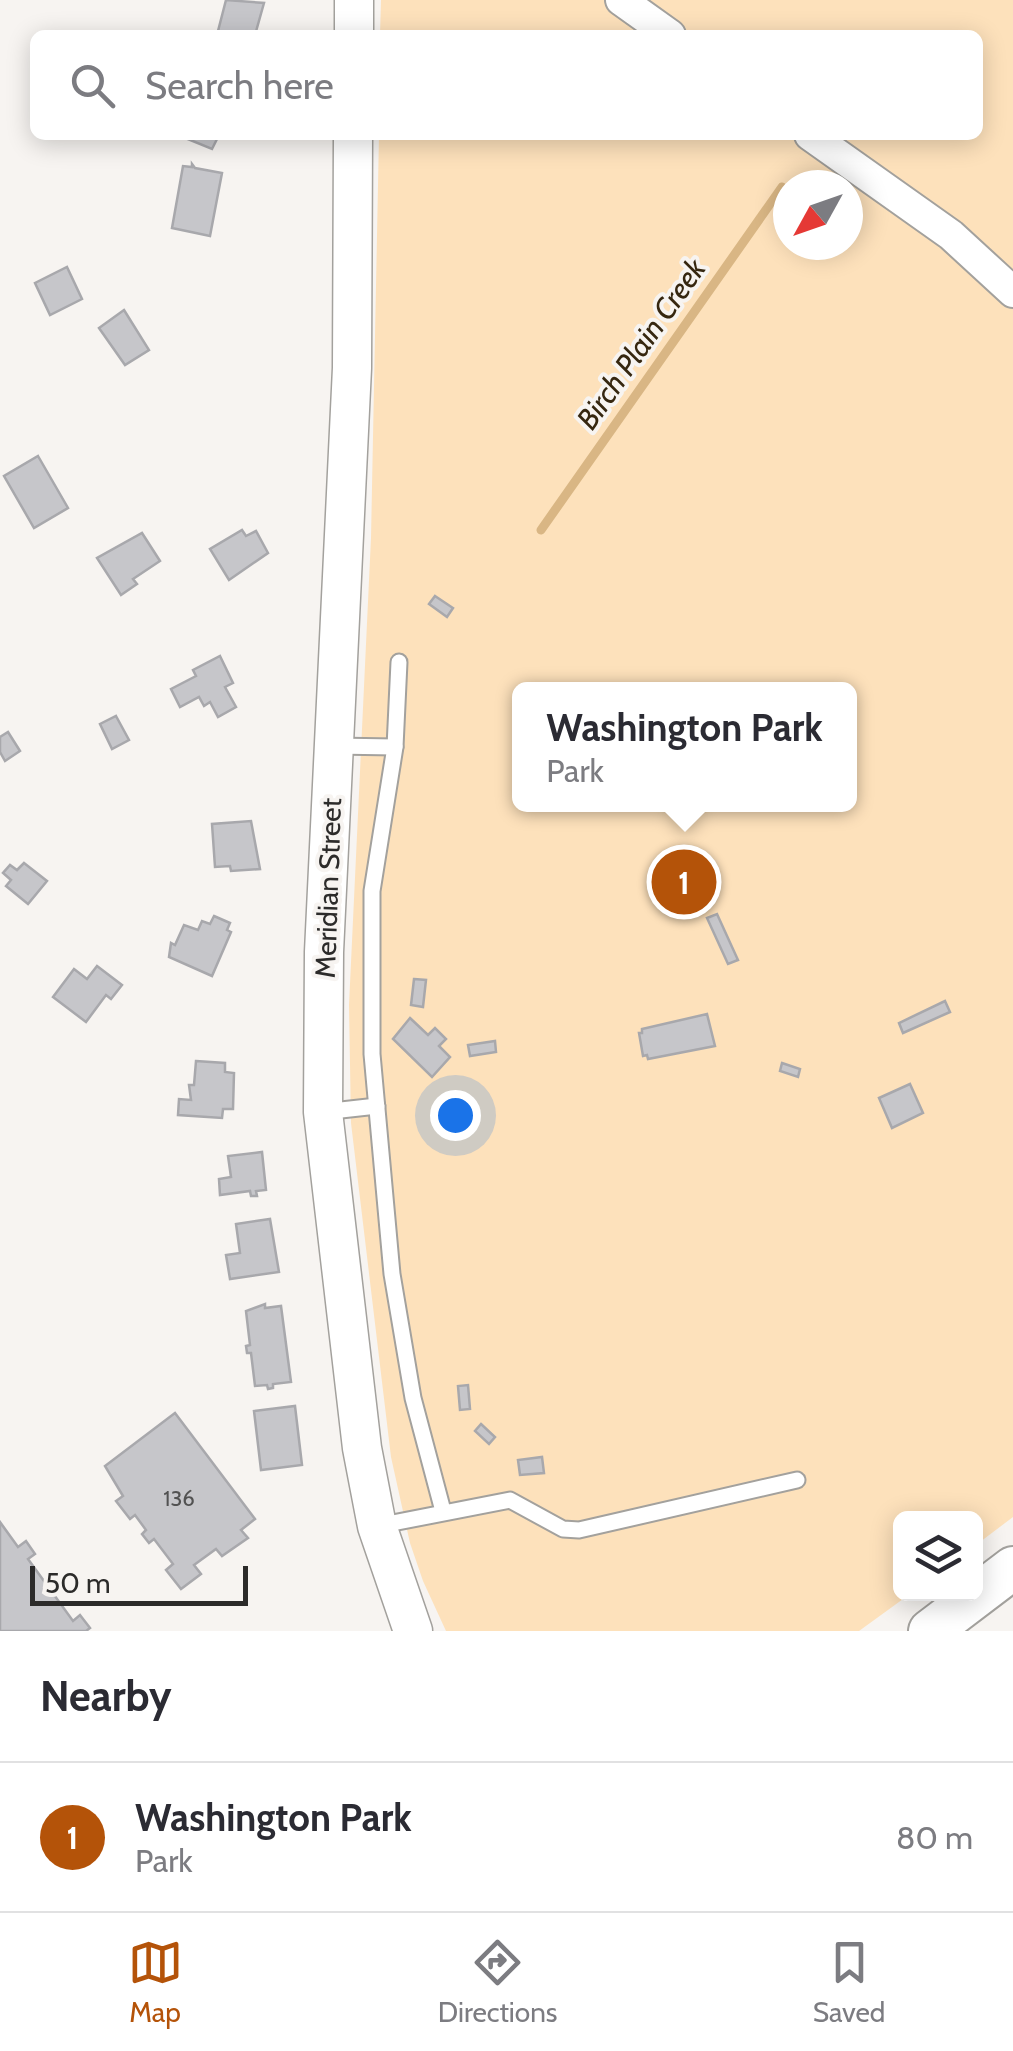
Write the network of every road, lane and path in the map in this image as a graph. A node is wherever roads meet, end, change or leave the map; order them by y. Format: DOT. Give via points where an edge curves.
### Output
graph roads {
  1 [pos="354,0"];
  2 [pos="621,0"];
  3 [pos="354,30"];
  4 [pos="663,30"];
  5 [pos="353,140"];
  6 [pos="817,140"];
  7 [pos="1013,292"];
  8 [pos="400,662"];
  9 [pos="334,746"];
  10 [pos="394,748"];
  11 [pos="377,1106"];
  12 [pos="324,1112"];
  13 [pos="796,1480"];
  14 [pos="443,1512"];
  15 [pos="377,1526"];
  16 [pos="1013,1568"];
  17 [pos="412,1631"];
  18 [pos="930,1631"];
  1 -- 3 [label="street"];
  2 -- 4 [label="street"];
  5 -- 9 [label="street, Meridian Street" via="352,368"];
  6 -- 7 [label="street" via="951,235"];
  8 -- 10 [label="lane"];
  9 -- 10 [label="lane"];
  9 -- 12 [label="street, Meridian Street"];
  10 -- 11 [label="lane" via="372,891"];
  11 -- 12 [label="lane"];
  11 -- 14 [label="lane" via="392,1274 413,1398"];
  12 -- 15 [label="street, Meridian Street" via="359,1430"];
  13 -- 14 [label="lane" via="580,1530 563,1529 510,1500"];
  14 -- 15 [label="lane"];
  15 -- 17 [label="street, Meridian Street"];
  16 -- 18 [label="main road"];
}
